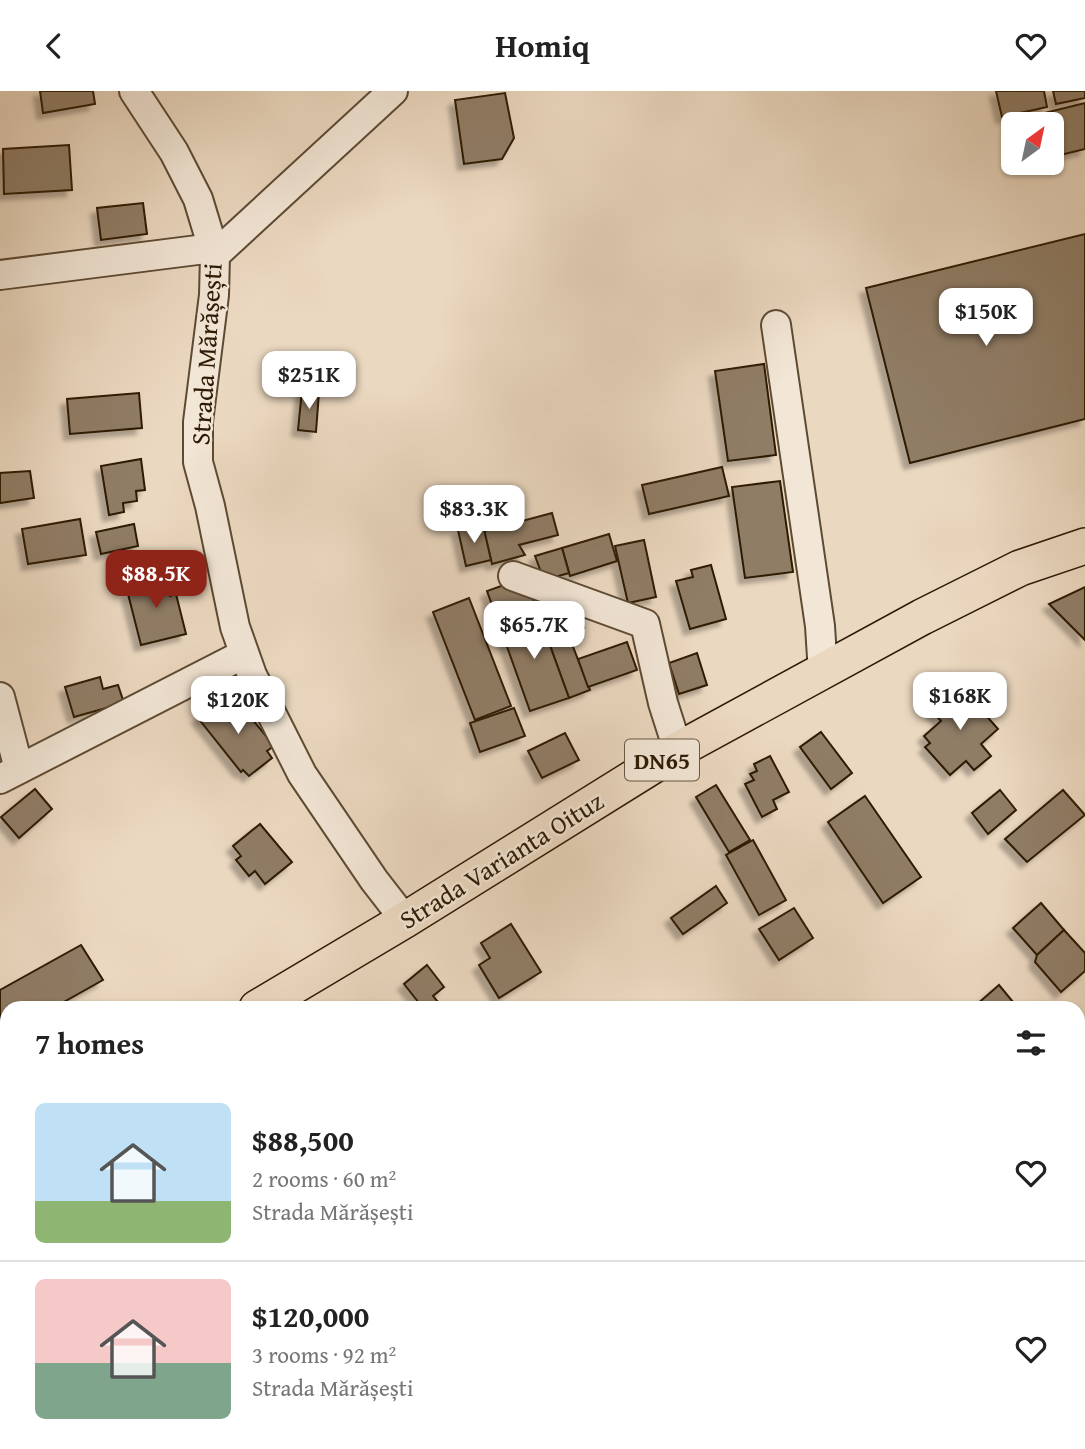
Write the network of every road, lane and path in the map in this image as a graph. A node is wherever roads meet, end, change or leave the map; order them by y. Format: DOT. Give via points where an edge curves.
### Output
graph roads {
  1 [pos="134,91"];
  2 [pos="393,91"];
  3 [pos="214,252"];
  4 [pos="0,275"];
  5 [pos="776,324"];
  6 [pos="1085,546"];
  7 [pos="513,576"];
  8 [pos="244,654"];
  9 [pos="823,673"];
  10 [pos="0,697"];
  11 [pos="678,750"];
  12 [pos="9,774"];
  13 [pos="405,920"];
  14 [pos="269,1001"];
  1 -- 3 [label="street, Strada Mărășești" via="198,199"];
  2 -- 3 [label="street"];
  3 -- 4 [label="street"];
  3 -- 8 [label="street, Strada Mărășești" via="198,462"];
  5 -- 9 [label="street"];
  6 -- 9 [label="main road, Strada Varianta Oituz / DN65" via="1020,568"];
  7 -- 11 [label="street" via="645,624"];
  8 -- 12 [label="street"];
  8 -- 13 [label="street, Strada Mărășești" via="302,774"];
  9 -- 11 [label="main road, Strada Varianta Oituz / DN65"];
  10 -- 12 [label="street"];
  11 -- 13 [label="main road, Strada Varianta Oituz / DN65"];
  13 -- 14 [label="main road, Strada Varianta Oituz / DN65"];
}
